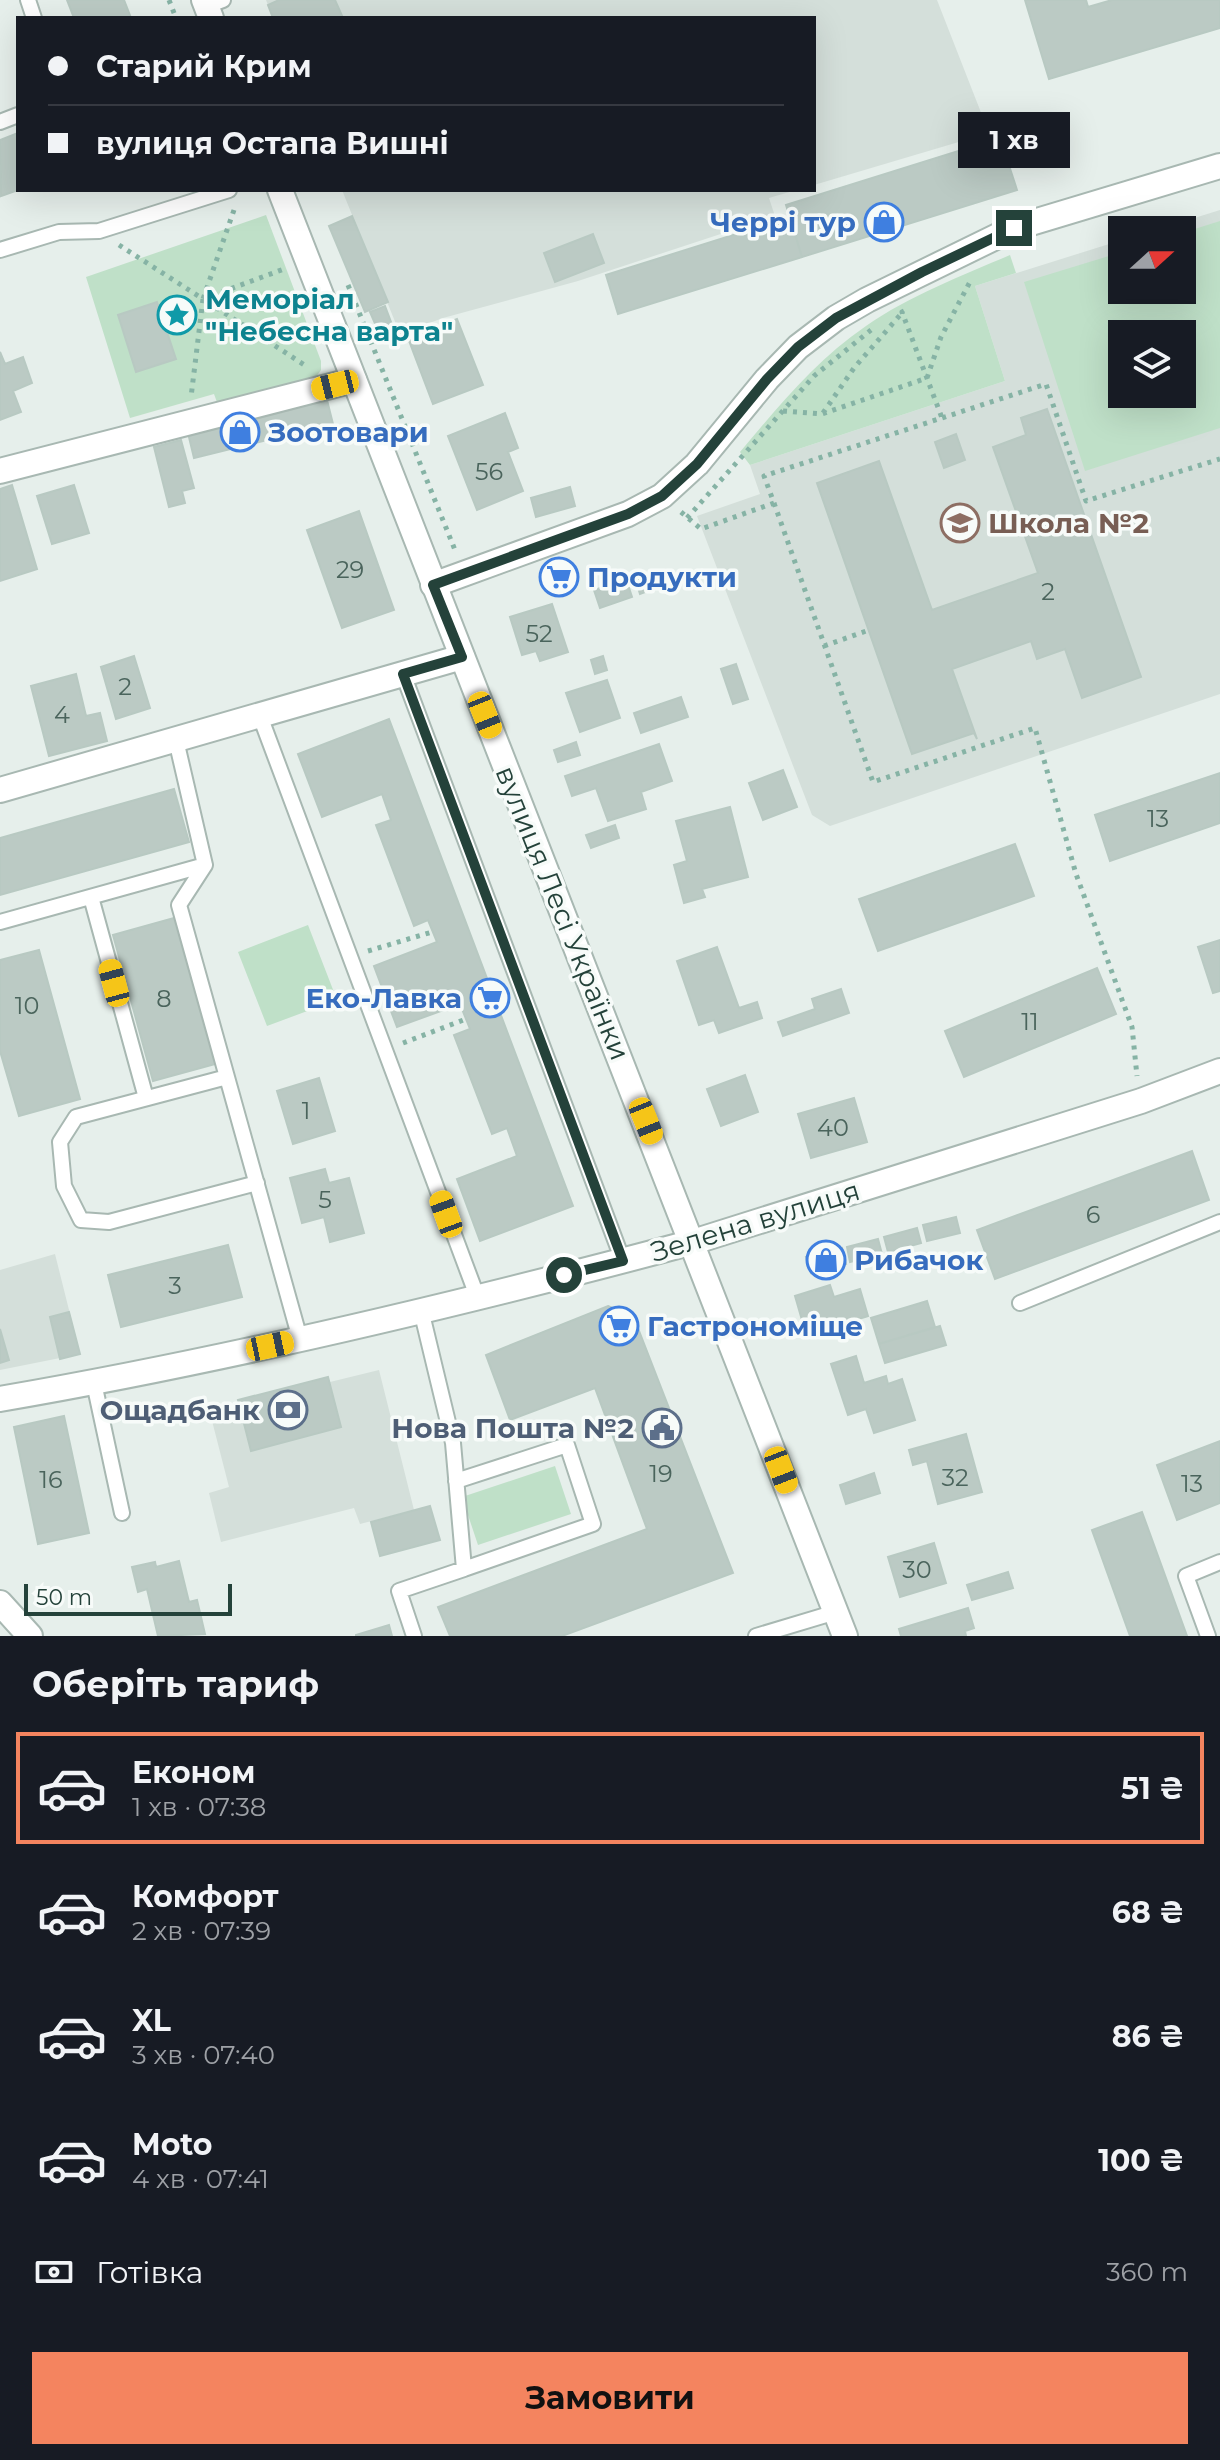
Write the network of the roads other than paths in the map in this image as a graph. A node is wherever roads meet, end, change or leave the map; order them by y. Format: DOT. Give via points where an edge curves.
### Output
graph roads {
  1 [pos="1220,166"];
  2 [pos="281,192"];
  3 [pos="233,197"];
  4 [pos="0,250"];
  5 [pos="344,382"];
  6 [pos="0,471"];
  7 [pos="433,585"];
  8 [pos="462,657"];
  9 [pos="403,674"];
  10 [pos="260,716"];
  11 [pos="176,740"];
  12 [pos="0,790"];
  13 [pos="205,865"];
  14 [pos="91,897"];
  15 [pos="0,922"];
  16 [pos="227,1077"];
  17 [pos="1218,1079"];
  18 [pos="146,1098"];
  19 [pos="257,1183"];
  20 [pos="1220,1222"];
  21 [pos="693,1242"];
  22 [pos="623,1261"];
  23 [pos="477,1296"];
  24 [pos="1020,1303"];
  25 [pos="421,1310"];
  26 [pos="300,1339"];
  27 [pos="94,1383"];
  28 [pos="0,1399"];
  29 [pos="456,1481"];
  30 [pos="122,1513"];
  31 [pos="1220,1562"];
  32 [pos="464,1569"];
  33 [pos="0,1603"];
  34 [pos="836,1612"];
  35 [pos="30,1636"];
  36 [pos="414,1636"];
  37 [pos="756,1636"];
  38 [pos="845,1636"];
  39 [pos="1208,1636"];
  1 -- 7 [label="street" via="1014,228 922,272 836,318 798,347 697,464 662,496 628,514"];
  2 -- 5 [label="street, вулиця Лесі Українки"];
  3 -- 4 [label="lane" via="99,231 59,232"];
  5 -- 6 [label="street"];
  5 -- 7 [label="street, вулиця Лесі Українки"];
  7 -- 8 [label="street, вулиця Лесі Українки"];
  8 -- 9 [label="street"];
  8 -- 21 [label="street, вулиця Лесі Українки"];
  9 -- 10 [label="street"];
  9 -- 22 [label="lane"];
  10 -- 11 [label="street"];
  10 -- 23 [label="lane"];
  11 -- 12 [label="street"];
  11 -- 13 [label="lane"];
  13 -- 14 [label="lane"];
  13 -- 16 [label="lane" via="179,905"];
  14 -- 15 [label="lane"];
  14 -- 18 [label="lane"];
  16 -- 18 [label="lane"];
  16 -- 19 [label="lane"];
  17 -- 21 [label="street, Зелена вулиця"];
  18 -- 19 [label="lane" via="76,1117 60,1142 64,1186 81,1220 109,1222"];
  19 -- 26 [label="lane"];
  20 -- 24 [label="lane"];
  21 -- 22 [label="street, Зелена вулиця"];
  21 -- 34 [label="street, вулиця Лесі Українки"];
  22 -- 23 [label="street, Зелена вулиця"];
  23 -- 25 [label="street, Зелена вулиця"];
  25 -- 26 [label="street, Зелена вулиця"];
  25 -- 29 [label="lane" via="453,1443"];
  26 -- 27 [label="street, Зелена вулиця"];
  27 -- 28 [label="street, Зелена вулиця"];
  27 -- 30 [label="lane"];
  29 -- 32 [label="lane"];
  29 -- 32 [label="lane" via="567,1445 593,1524"];
  31 -- 39 [label="lane" via="1186,1576"];
  32 -- 36 [label="lane" via="399,1591"];
  33 -- 35 [label="street"];
  34 -- 37 [label="lane"];
  34 -- 38 [label="street, вулиця Лесі Українки"];
}
